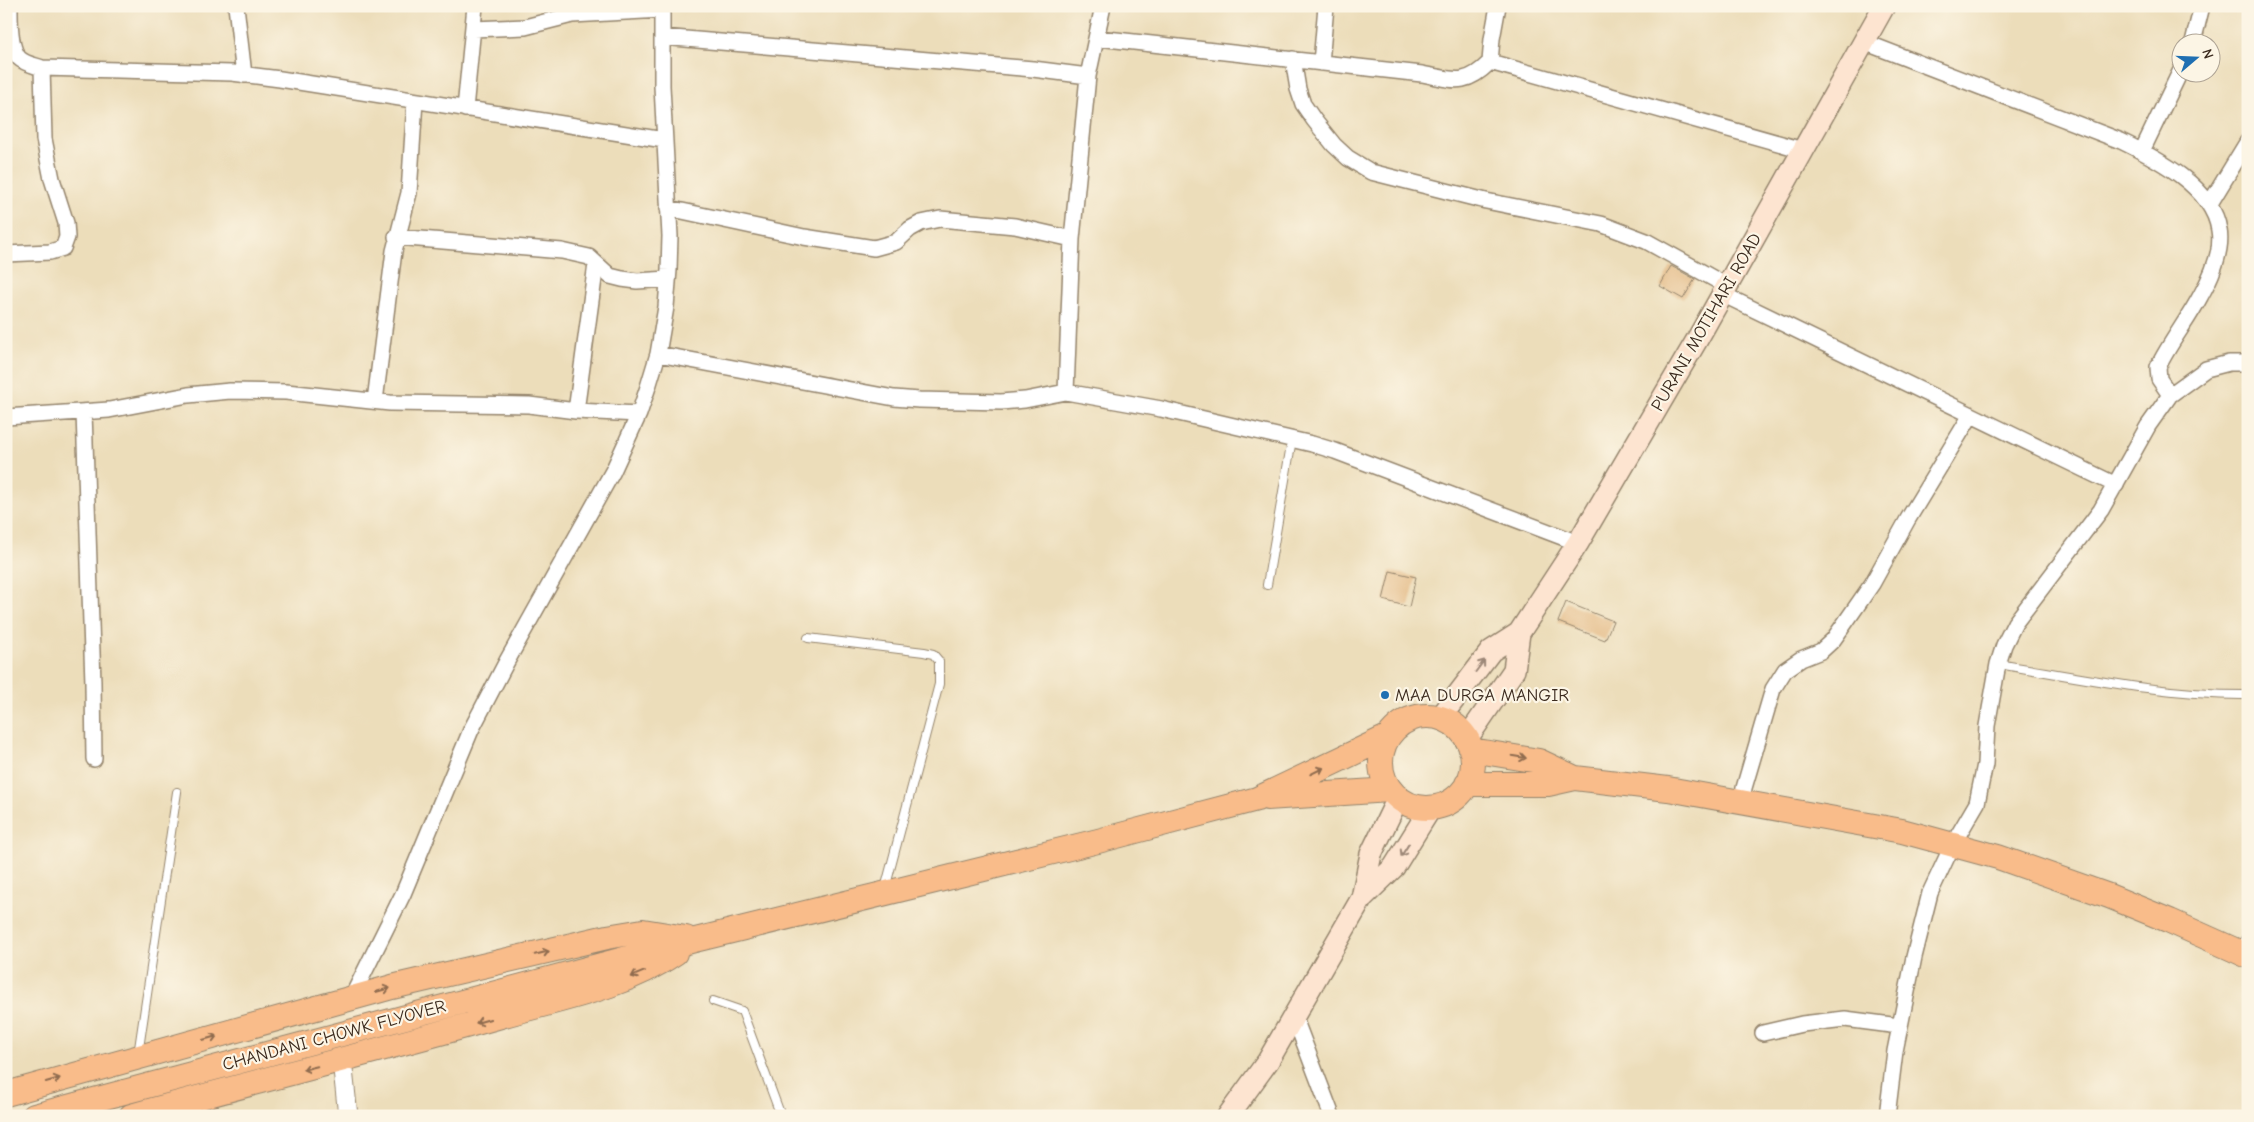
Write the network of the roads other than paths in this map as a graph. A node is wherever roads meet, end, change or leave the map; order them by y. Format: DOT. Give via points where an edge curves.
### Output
graph roads {
  1 [pos="10,6"];
  2 [pos="236,6"];
  3 [pos="475,6"];
  4 [pos="1103,6"];
  5 [pos="1326,6"];
  6 [pos="1498,6"];
  7 [pos="1884,6"];
  8 [pos="2202,6"];
  9 [pos="662,8"];
  10 [pos="473,29"];
  11 [pos="2196,32"];
  12 [pos="662,37"];
  13 [pos="1098,38"];
  14 [pos="1864,42"];
  15 [pos="1293,59"];
  16 [pos="1321,62"];
  17 [pos="1490,62"];
  18 [pos="42,68"];
  19 [pos="244,75"];
  20 [pos="1088,76"];
  21 [pos="2175,82"];
  22 [pos="415,101"];
  23 [pos="465,109"];
  24 [pos="664,140"];
  25 [pos="2248,142"];
  26 [pos="1804,150"];
  27 [pos="2142,151"];
  28 [pos="2209,205"];
  29 [pos="668,208"];
  30 [pos="396,237"];
  31 [pos="1072,239"];
  32 [pos="6,254"];
  33 [pos="596,264"];
  34 [pos="668,279"];
  35 [pos="1724,290"];
  36 [pos="658,354"];
  37 [pos="2248,363"];
  38 [pos="1066,392"];
  39 [pos="2170,395"];
  40 [pos="375,401"];
  41 [pos="576,411"];
  42 [pos="84,412"];
  43 [pos="639,414"];
  44 [pos="1971,415"];
  45 [pos="6,417"];
  46 [pos="1292,439"];
  47 [pos="2116,485"];
  48 [pos="1578,543"];
  49 [pos="1267,586"];
  50 [pos="1519,634"];
  51 [pos="808,638"];
  52 [pos="1998,664"];
  53 [pos="2248,695"];
  54 [pos="1440,718"];
  55 [pos="1389,736"];
  56 [pos="1469,745"];
  57 [pos="94,759"];
  58 [pos="1574,778"];
  59 [pos="1467,784"];
  60 [pos="177,792"];
  61 [pos="1394,794"];
  62 [pos="1257,799"];
  63 [pos="1742,803"];
  64 [pos="1430,808"];
  65 [pos="1953,844"];
  66 [pos="884,893"];
  67 [pos="1362,898"];
  68 [pos="695,940"];
  69 [pos="2244,947"];
  70 [pos="351,999"];
  71 [pos="713,1001"];
  72 [pos="1294,1016"];
  73 [pos="1899,1026"];
  74 [pos="1763,1033"];
  75 [pos="138,1058"];
  76 [pos="342,1060"];
  77 [pos="6,1094"];
  78 [pos="34,1116"];
  79 [pos="131,1116"];
  80 [pos="348,1116"];
  81 [pos="781,1116"];
  82 [pos="1228,1116"];
  83 [pos="1332,1116"];
  84 [pos="1887,1116"];
  1 -- 18 [label="street" via="14,49 18,58"];
  2 -- 19 [label="street"];
  3 -- 10 [label="street"];
  4 -- 13 [label="street"];
  5 -- 16 [label="street"];
  6 -- 17 [label="street"];
  7 -- 14 [label="main road, PURANI MOTIHARI ROAD"];
  8 -- 11 [label="street"];
  9 -- 10 [label="street" via="572,15 525,27"];
  9 -- 12 [label="street"];
  10 -- 23 [label="street"];
  12 -- 20 [label="street"];
  12 -- 24 [label="street"];
  13 -- 15 [label="street"];
  13 -- 20 [label="street"];
  14 -- 26 [label="main road, PURANI MOTIHARI ROAD"];
  14 -- 27 [label="street"];
  15 -- 16 [label="street"];
  15 -- 35 [label="street" via="1298,89 1309,112 1334,145 1371,172 1486,201 1601,224 1646,241"];
  16 -- 17 [label="street" via="1451,80 1466,80"];
  17 -- 26 [label="street"];
  18 -- 19 [label="street"];
  18 -- 32 [label="street" via="44,139 67,237 63,248 50,252"];
  19 -- 22 [label="street"];
  20 -- 31 [label="street"];
  21 -- 27 [label="street"];
  22 -- 23 [label="street"];
  22 -- 30 [label="street" via="409,193"];
  23 -- 24 [label="street"];
  24 -- 29 [label="street"];
  25 -- 28 [label="street"];
  26 -- 35 [label="main road, PURANI MOTIHARI ROAD"];
  27 -- 28 [label="street" via="2189,182"];
  28 -- 39 [label="street" via="2220,230 2219,248 2201,295 2158,368 2159,379"];
  29 -- 31 [label="street" via="874,248 896,242 921,223 940,219 1015,226"];
  29 -- 34 [label="street"];
  30 -- 33 [label="street" via="562,251 589,257"];
  30 -- 40 [label="street"];
  31 -- 38 [label="street"];
  33 -- 34 [label="street" via="610,276 622,279"];
  33 -- 41 [label="street"];
  34 -- 36 [label="street"];
  35 -- 44 [label="street"];
  35 -- 48 [label="main road, PURANI MOTIHARI ROAD"];
  36 -- 38 [label="street" via="911,399 1001,402"];
  36 -- 43 [label="street"];
  37 -- 39 [label="street" via="2229,363 2206,369"];
  38 -- 46 [label="street" via="1161,409"];
  39 -- 47 [label="street" via="2148,426"];
  40 -- 41 [label="street" via="529,405"];
  40 -- 42 [label="street" via="286,392 230,391"];
  41 -- 43 [label="street"];
  42 -- 45 [label="street"];
  42 -- 57 [label="street"];
  43 -- 70 [label="street" via="613,471 471,730 403,894"];
  44 -- 47 [label="street"];
  44 -- 63 [label="street" via="1872,584 1833,640 1785,670 1773,689"];
  46 -- 48 [label="street" via="1369,463"];
  46 -- 49 [label="lane"];
  47 -- 52 [label="street" via="2101,510 2015,624"];
  48 -- 50 [label="main road, PURANI MOTIHARI ROAD"];
  54 -- 50 [label="main road, PURANI MOTIHARI ROAD, one-way" via="1491,652"];
  50 -- 56 [label="main road, PURANI MOTIHARI ROAD" via="1514,670"];
  51 -- 66 [label="lane" via="924,652 933,654 940,661 939,684"];
  52 -- 53 [label="lane" via="2178,691"];
  52 -- 65 [label="street" via="1977,803"];
  54 -- 55 [label="main road" via="1412,719"];
  54 -- 56 [label="main road" via="1451,723"];
  55 -- 61 [label="main road" via="1384,746 1381,769"];
  62 -- 55 [label="main road, one-way"];
  56 -- 58 [label="main road, one-way" via="1539,761"];
  56 -- 59 [label="main road" via="1472,773"];
  58 -- 59 [label="main road" via="1548,784"];
  58 -- 63 [label="main road" via="1668,789"];
  59 -- 64 [label="main road" via="1452,801"];
  60 -- 75 [label="lane"];
  61 -- 62 [label="main road"];
  61 -- 64 [label="main road" via="1414,806"];
  61 -- 67 [label="main road" via="1372,854"];
  62 -- 66 [label="main road, CHANDANI CHOWK FLYOVER"];
  63 -- 65 [label="main road" via="1892,829"];
  64 -- 67 [label="main road, one-way" via="1394,867"];
  65 -- 69 [label="main road" via="2109,896"];
  65 -- 73 [label="street" via="1930,893"];
  66 -- 68 [label="main road, CHANDANI CHOWK FLYOVER"];
  67 -- 72 [label="main road"];
  70 -- 68 [label="main road, one-way" via="627,933 643,931"];
  68 -- 76 [label="main road, one-way" via="658,964 621,981"];
  68 -- 78 [label="main road, CHANDANI CHOWK FLYOVER"];
  75 -- 70 [label="main road, one-way"];
  71 -- 81 [label="lane" via="742,1011"];
  72 -- 82 [label="main road" via="1268,1061"];
  72 -- 83 [label="street"];
  73 -- 74 [label="street" via="1845,1019"];
  73 -- 84 [label="street"];
  77 -- 75 [label="main road, one-way"];
  76 -- 79 [label="main road, one-way"];
  76 -- 80 [label="street"];
}
